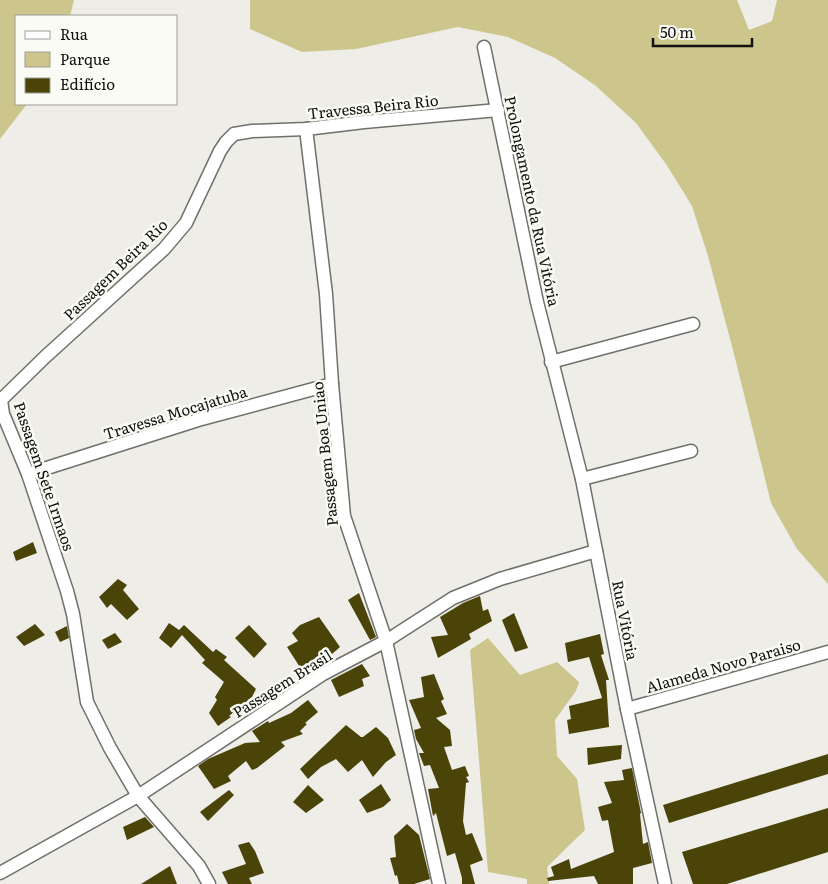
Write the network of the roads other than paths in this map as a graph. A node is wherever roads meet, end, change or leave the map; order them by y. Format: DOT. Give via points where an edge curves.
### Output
graph roads {
  1 [pos="484,47"];
  2 [pos="498,110"];
  3 [pos="306,129"];
  4 [pos="252,131"];
  5 [pos="693,324"];
  6 [pos="551,362"];
  7 [pos="332,384"];
  8 [pos="1,400"];
  9 [pos="691,451"];
  10 [pos="28,474"];
  11 [pos="582,479"];
  12 [pos="596,551"];
  13 [pos="386,641"];
  14 [pos="828,652"];
  15 [pos="627,709"];
  16 [pos="138,796"];
  17 [pos="0,873"];
  18 [pos="209,884"];
  19 [pos="439,884"];
  20 [pos="665,884"];
  1 -- 2 [label="street, Prolongamento da Rua Vitória"];
  2 -- 3 [label="street, Travessa Beira Rio"];
  2 -- 6 [label="street, Prolongamento da Rua Vitória"];
  3 -- 4 [label="street, Travessa Beira Rio"];
  3 -- 7 [label="street, Passagem Boa Uniao" via="326,294"];
  4 -- 8 [label="street, Passagem Beira Rio" via="234,134 226,142 186,223 164,249"];
  5 -- 6 [label="street"];
  6 -- 11 [label="street, Rua Vitória"];
  7 -- 10 [label="street, Travessa Mocajatuba" via="198,420"];
  7 -- 13 [label="street, Passagem Boa Uniao" via="344,516"];
  8 -- 10 [label="street, Passagem Sete Irmaos" via="3,414"];
  9 -- 11 [label="street"];
  10 -- 16 [label="street, Passagem Sete Irmaos" via="73,614 87,702"];
  11 -- 12 [label="street, Rua Vitória"];
  12 -- 13 [label="street, Passagem Brasil" via="500,578 453,598"];
  12 -- 15 [label="street, Rua Vitória"];
  13 -- 16 [label="street, Passagem Brasil" via="323,674"];
  13 -- 19 [label="street, Passagem Boa Uniao"];
  14 -- 15 [label="street, Alameda Novo Paraiso"];
  15 -- 20 [label="street, Rua Vitória"];
  16 -- 17 [label="street, Passagem Brasil"];
  16 -- 18 [label="street, Passagem Sete Irmaos" via="199,866"];
}
